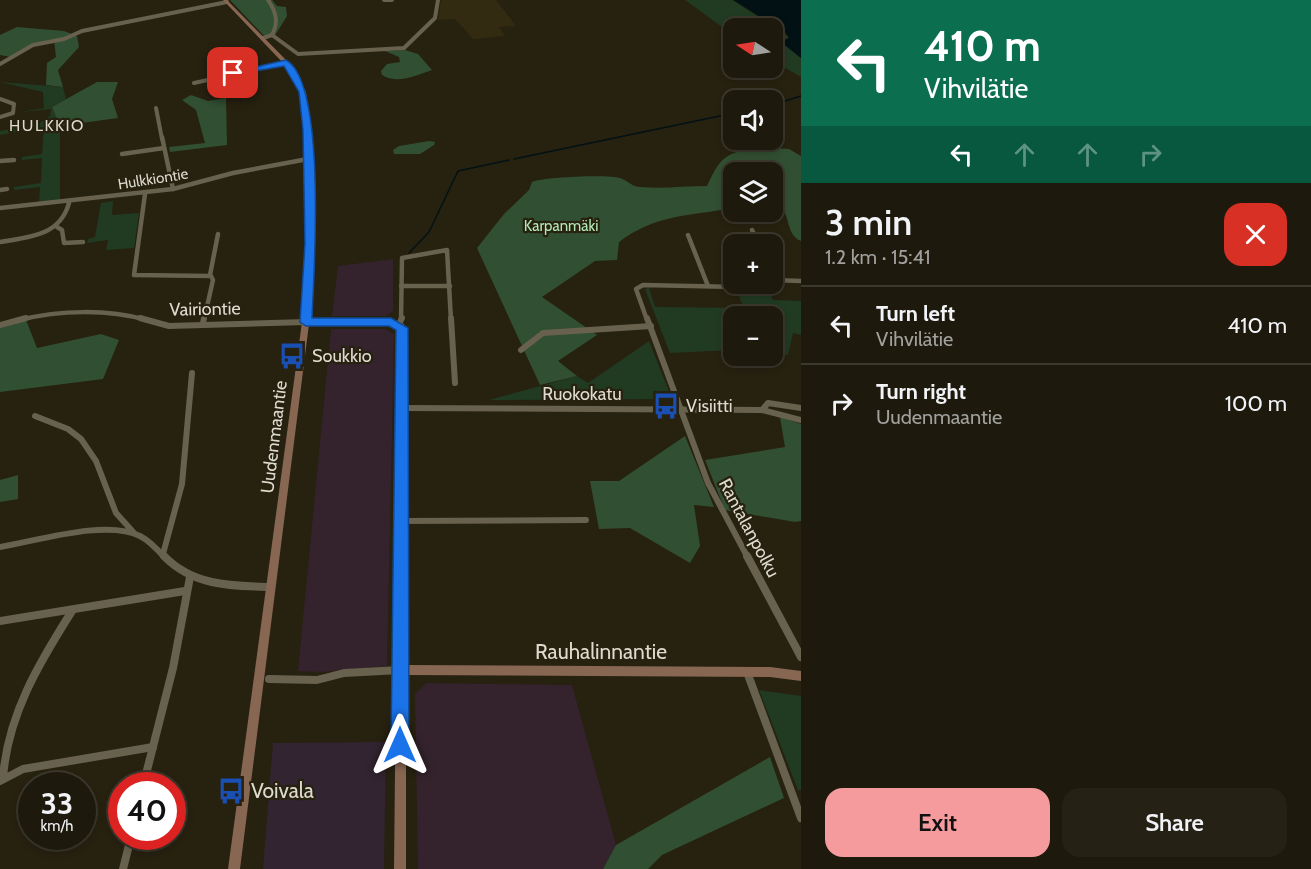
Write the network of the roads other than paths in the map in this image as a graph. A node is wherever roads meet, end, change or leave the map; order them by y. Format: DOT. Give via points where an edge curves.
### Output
graph roads {
  1 [pos="268,0"];
  2 [pos="384,0"];
  3 [pos="392,0"];
  4 [pos="438,0"];
  5 [pos="226,1"];
  6 [pos="272,35"];
  7 [pos="263,38"];
  8 [pos="286,63"];
  9 [pos="0,64"];
  10 [pos="194,83"];
  11 [pos="0,99"];
  12 [pos="156,108"];
  13 [pos="0,117"];
  14 [pos="164,148"];
  15 [pos="122,154"];
  16 [pos="308,159"];
  17 [pos="14,160"];
  18 [pos="0,161"];
  19 [pos="8,189"];
  20 [pos="173,189"];
  21 [pos="0,190"];
  22 [pos="145,194"];
  23 [pos="69,203"];
  24 [pos="0,208"];
  25 [pos="57,227"];
  26 [pos="752,230"];
  27 [pos="218,234"];
  28 [pos="754,234"];
  29 [pos="688,235"];
  30 [pos="0,242"];
  31 [pos="83,242"];
  32 [pos="210,275"];
  33 [pos="783,280"];
  34 [pos="801,281"];
  35 [pos="401,286"];
  36 [pos="450,286"];
  37 [pos="708,286"];
  38 [pos="723,286"];
  39 [pos="306,322"];
  40 [pos="203,323"];
  41 [pos="399,324"];
  42 [pos="0,325"];
  43 [pos="651,326"];
  44 [pos="521,350"];
  45 [pos="192,373"];
  46 [pos="455,383"];
  47 [pos="402,408"];
  48 [pos="801,408"];
  49 [pos="680,410"];
  50 [pos="762,410"];
  51 [pos="35,416"];
  52 [pos="801,420"];
  53 [pos="586,520"];
  54 [pos="400,521"];
  55 [pos="134,533"];
  56 [pos="0,547"];
  57 [pos="163,554"];
  58 [pos="190,577"];
  59 [pos="271,587"];
  60 [pos="185,591"];
  61 [pos="72,611"];
  62 [pos="0,621"];
  63 [pos="801,657"];
  64 [pos="400,670"];
  65 [pos="747,672"];
  66 [pos="801,676"];
  67 [pos="268,679"];
  68 [pos="153,747"];
  69 [pos="147,772"];
  70 [pos="2,780"];
  71 [pos="801,818"];
  72 [pos="128,850"];
  73 [pos="123,869"];
  74 [pos="234,869"];
  75 [pos="400,869"];
  1 -- 6 [label="street" via="278,19"];
  2 -- 3 [label="street"];
  4 -- 6 [label="street" via="435,18 404,48 298,54"];
  5 -- 7 [label="main road, Uudenmaantie"];
  5 -- 9 [label="street" via="82,31 33,45"];
  6 -- 7 [label="street"];
  7 -- 8 [label="main road, Uudenmaantie"];
  8 -- 10 [label="street"];
  8 -- 16 [label="main road, Uudenmaantie" via="306,102"];
  11 -- 13 [label="street" via="14,104 13,113"];
  12 -- 14 [label="street"];
  14 -- 15 [label="street"];
  14 -- 20 [label="street"];
  16 -- 20 [label="street, Hulkkiontie"];
  16 -- 39 [label="main road, Uudenmaantie" via="311,254"];
  17 -- 18 [label="street"];
  19 -- 21 [label="street"];
  20 -- 22 [label="street, Hulkkiontie"];
  22 -- 23 [label="street, Hulkkiontie"];
  22 -- 32 [label="street" via="134,275"];
  23 -- 24 [label="street, Hulkkiontie"];
  23 -- 25 [label="street" via="65,218"];
  25 -- 30 [label="street"];
  25 -- 31 [label="street" via="62,230 64,243"];
  26 -- 28 [label="street"];
  27 -- 32 [label="street"];
  29 -- 37 [label="street"];
  32 -- 40 [label="street" via="213,280"];
  33 -- 34 [label="street"];
  35 -- 36 [label="street"];
  35 -- 36 [label="street" via="404,256 447,250"];
  35 -- 41 [label="street" via="403,317"];
  36 -- 46 [label="street"];
  37 -- 38 [label="street"];
  37 -- 43 [label="street, Rantalanpolku" via="638,286 636,293"];
  39 -- 40 [label="street, Vairiontie"];
  39 -- 41 [label="main road"];
  39 -- 59 [label="main road, Uudenmaantie"];
  40 -- 42 [label="street, Vairiontie" via="163,326 138,315 121,313 38,315"];
  41 -- 47 [label="main road" via="403,332"];
  43 -- 44 [label="street" via="543,333"];
  43 -- 49 [label="street, Rantalanpolku"];
  45 -- 57 [label="street" via="185,403 187,424 180,501"];
  47 -- 49 [label="street, Ruokokatu"];
  47 -- 54 [label="main road"];
  48 -- 50 [label="street, Ruokokatu" via="768,404"];
  49 -- 50 [label="street, Ruokokatu"];
  49 -- 63 [label="street, Rantalanpolku" via="712,492"];
  50 -- 52 [label="street, Ruokokatu"];
  51 -- 55 [label="street" via="68,429 81,439 96,461 116,513"];
  53 -- 54 [label="street"];
  54 -- 64 [label="main road"];
  55 -- 56 [label="street" via="101,532"];
  55 -- 57 [label="street"];
  57 -- 58 [label="street"];
  58 -- 59 [label="street"];
  58 -- 60 [label="street"];
  59 -- 74 [label="main road, Uudenmaantie"];
  60 -- 61 [label="street"];
  60 -- 68 [label="street" via="174,660"];
  61 -- 62 [label="street"];
  61 -- 70 [label="street" via="24,694"];
  64 -- 65 [label="main road, Rauhalinnantie"];
  64 -- 67 [label="street" via="344,673 318,680"];
  64 -- 75 [label="main road"];
  65 -- 66 [label="main road, Rauhalinnantie"];
  65 -- 71 [label="street"];
  68 -- 69 [label="street"];
  68 -- 70 [label="street" via="34,767"];
  72 -- 73 [label="street"];
}
